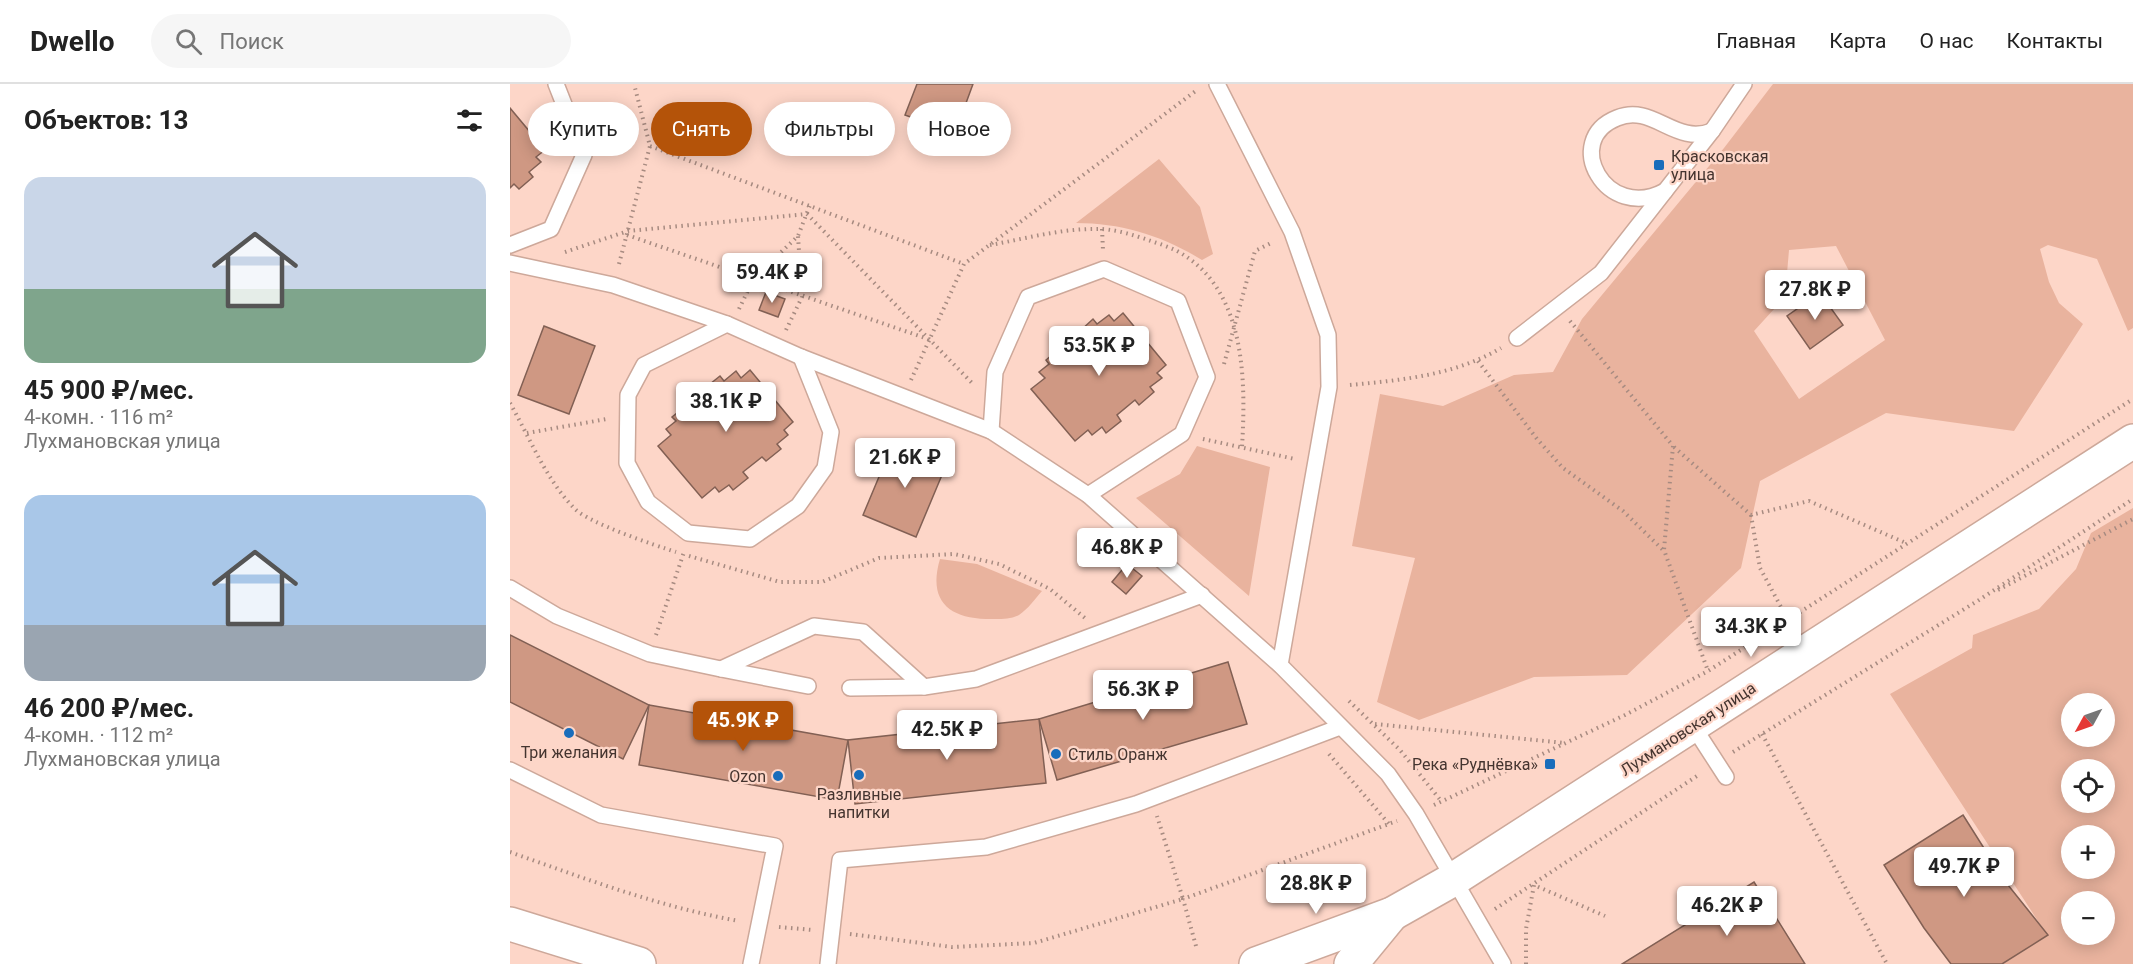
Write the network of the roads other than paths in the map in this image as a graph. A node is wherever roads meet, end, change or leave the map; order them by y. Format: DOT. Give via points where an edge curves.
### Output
graph roads {
  1 [pos="556,84"];
  2 [pos="1217,84"];
  3 [pos="1744,84"];
  4 [pos="1712,131"];
  5 [pos="1666,191"];
  6 [pos="510,245"];
  7 [pos="510,263"];
  8 [pos="730,325"];
  9 [pos="1517,338"];
  10 [pos="801,357"];
  11 [pos="991,430"];
  12 [pos="2133,441"];
  13 [pos="1088,495"];
  14 [pos="510,588"];
  15 [pos="1203,596"];
  16 [pos="1280,665"];
  17 [pos="721,669"];
  18 [pos="808,686"];
  19 [pos="924,687"];
  20 [pos="850,688"];
  21 [pos="1693,726"];
  22 [pos="1340,727"];
  23 [pos="510,771"];
  24 [pos="1726,777"];
  25 [pos="1455,879"];
  26 [pos="1392,914"];
  27 [pos="510,924"];
  28 [pos="639,964"];
  29 [pos="751,964"];
  30 [pos="828,964"];
  31 [pos="1256,964"];
  32 [pos="1351,964"];
  33 [pos="1503,964"];
  1 -- 6 [label="lane" via="584,155 551,229"];
  2 -- 16 [label="lane" via="1292,232 1328,335 1329,387"];
  3 -- 4 [label="lane"];
  4 -- 5 [label="lane"];
  4 -- 5 [label="lane" via="1682,134 1644,116 1630,114 1604,126 1591,151 1598,178 1608,189 1632,199"];
  5 -- 9 [label="lane" via="1601,273"];
  7 -- 8 [label="lane" via="613,285"];
  8 -- 10 [label="lane"];
  8 -- 10 [label="lane" via="644,365 628,395 627,463 648,502 687,533 750,538 798,506 825,468 831,432"];
  10 -- 11 [label="lane"];
  11 -- 13 [label="lane"];
  11 -- 13 [label="lane" via="995,372 1028,297 1104,268 1178,302 1207,377 1182,434"];
  12 -- 21 [label="street, Лухмановская улица"];
  13 -- 15 [label="lane"];
  14 -- 17 [label="lane" via="557,616 650,654"];
  15 -- 16 [label="lane"];
  15 -- 19 [label="lane" via="976,679"];
  16 -- 22 [label="lane"];
  17 -- 18 [label="lane"];
  17 -- 19 [label="lane" via="814,626 862,632"];
  19 -- 20 [label="lane"];
  21 -- 24 [label="lane"];
  21 -- 25 [label="street, Лухмановская улица"];
  22 -- 25 [label="lane" via="1388,774"];
  22 -- 30 [label="lane" via="1152,798 986,847 840,860"];
  23 -- 29 [label="lane" via="601,815 775,846"];
  25 -- 26 [label="street, Лухмановская улица"];
  25 -- 33 [label="lane"];
  26 -- 31 [label="street, Лухмановская улица"];
  26 -- 32 [label="street"];
  27 -- 28 [label="street"];
}
